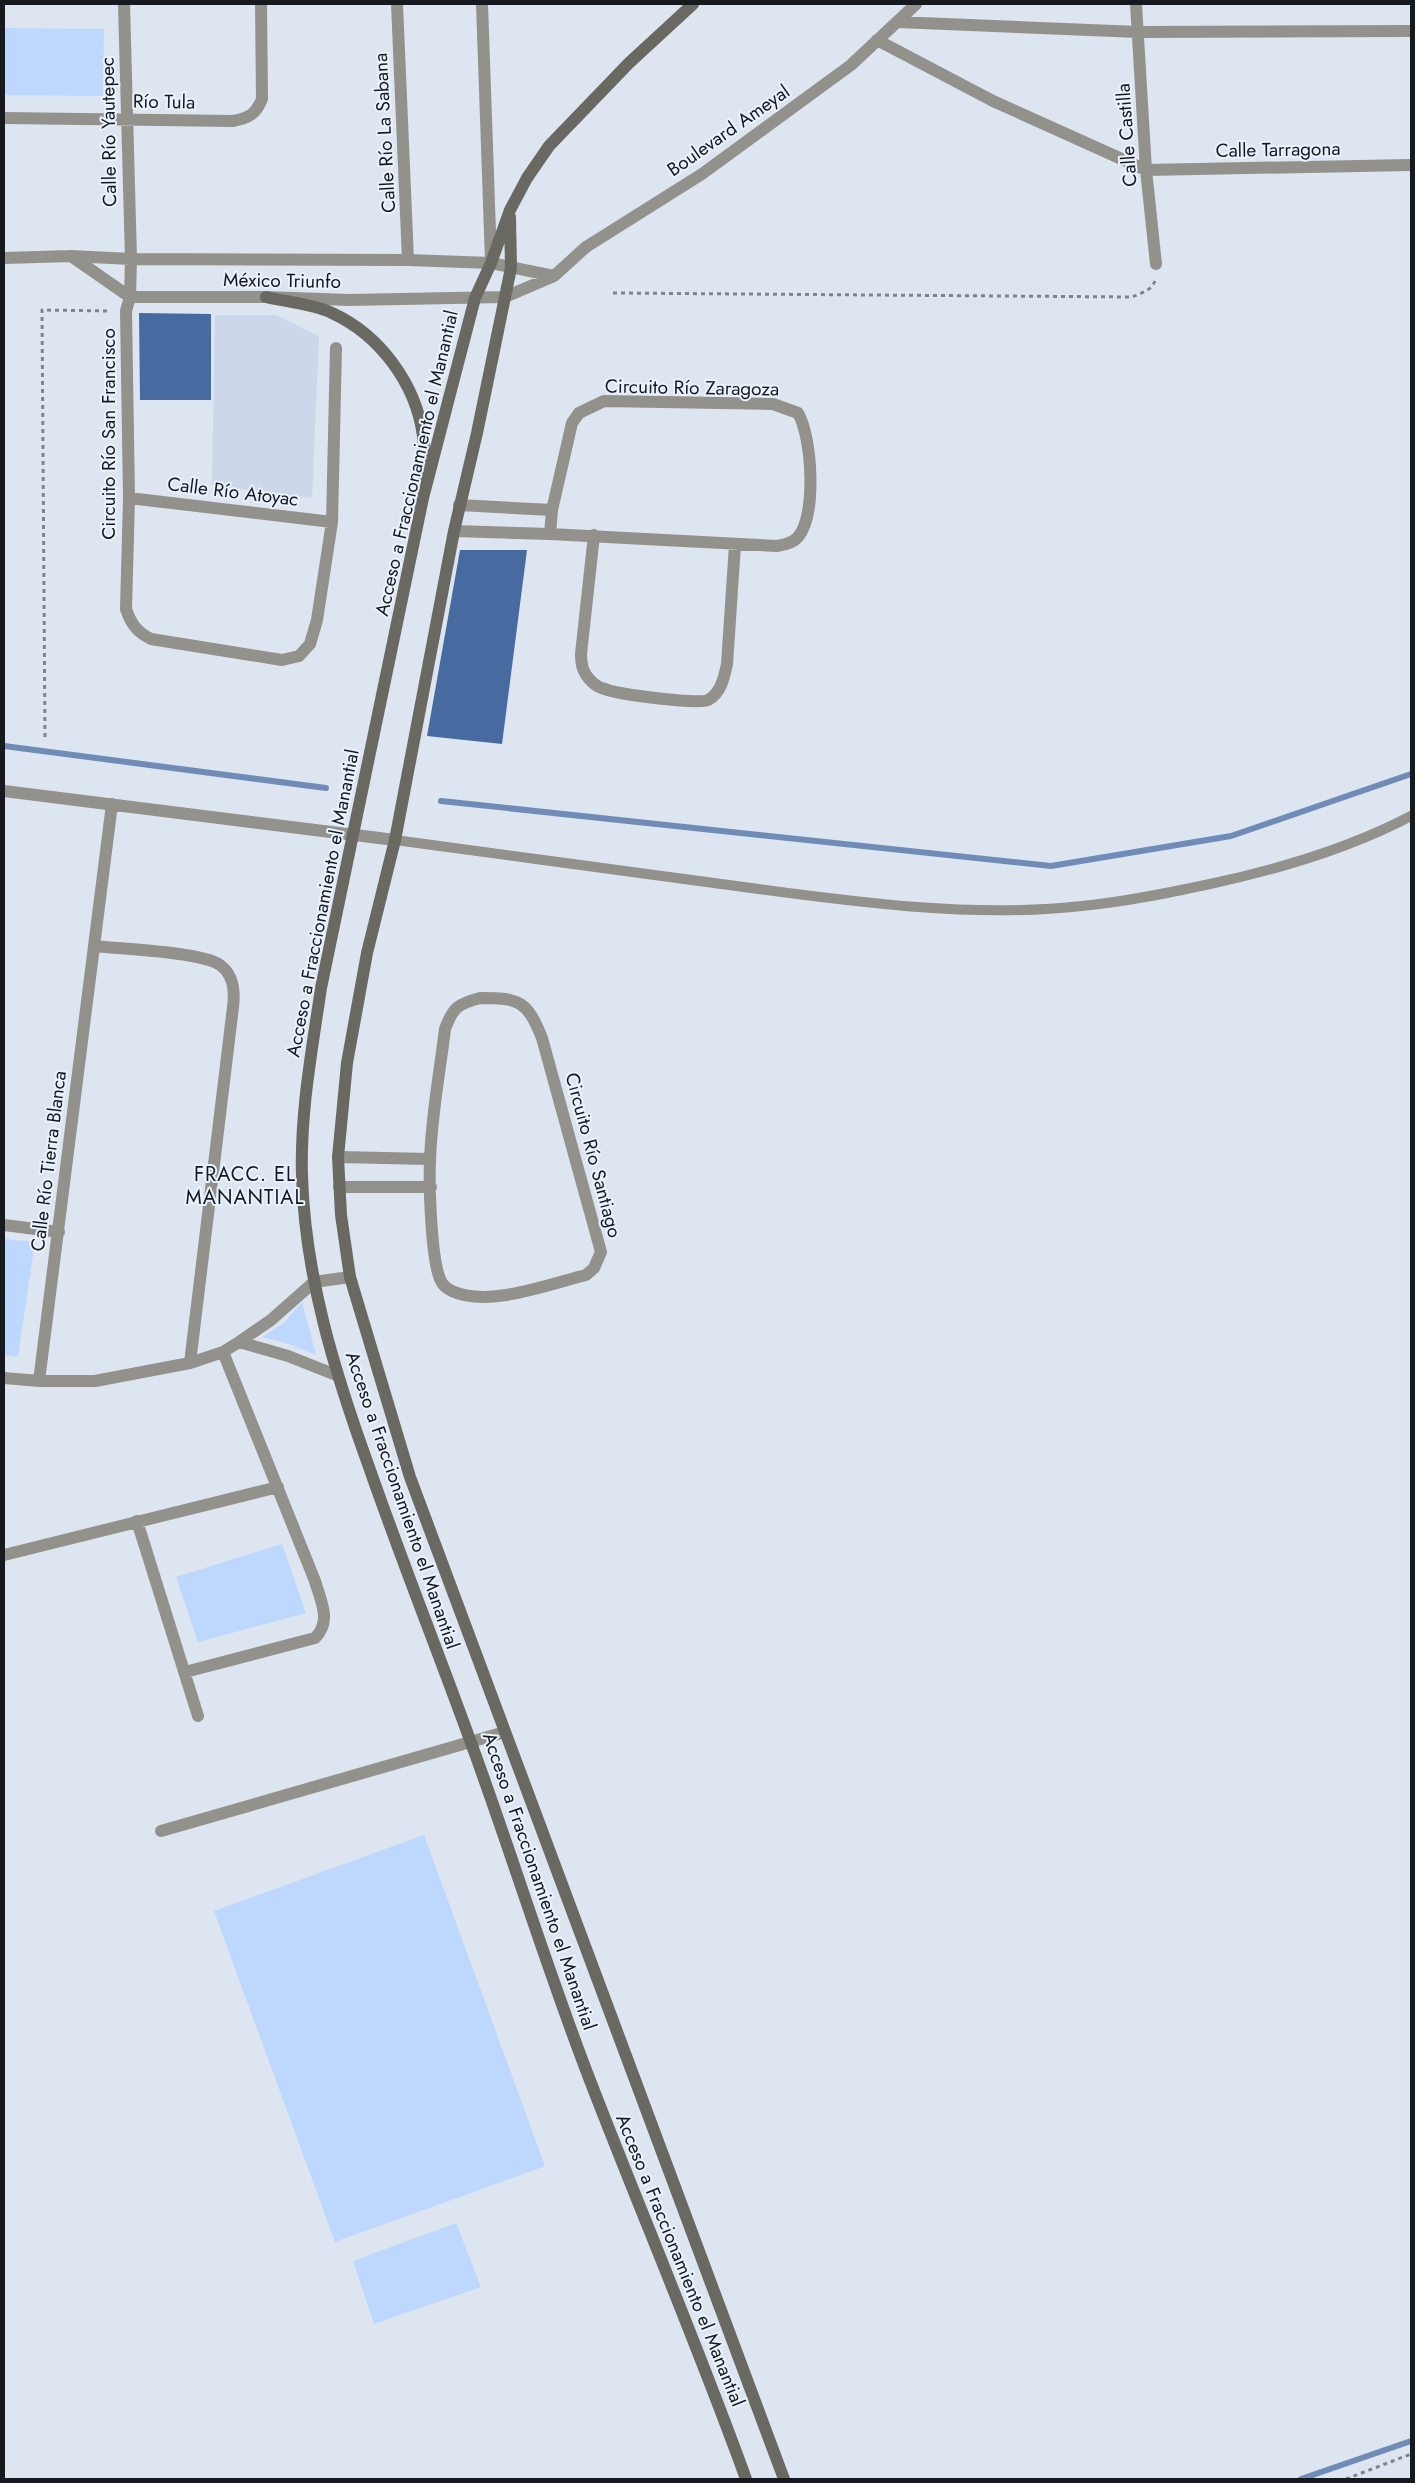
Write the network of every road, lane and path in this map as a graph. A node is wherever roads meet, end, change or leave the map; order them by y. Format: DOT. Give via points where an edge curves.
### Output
graph roads {
  1 [pos="124,4"];
  2 [pos="261,4"];
  3 [pos="397,4"];
  4 [pos="482,4"];
  5 [pos="693,4"];
  6 [pos="916,4"];
  7 [pos="1136,4"];
  8 [pos="897,22"];
  9 [pos="1411,31"];
  10 [pos="1138,32"];
  11 [pos="877,40"];
  12 [pos="4,118"];
  13 [pos="128,119"];
  14 [pos="1411,165"];
  15 [pos="1146,170"];
  16 [pos="510,210"];
  17 [pos="71,256"];
  18 [pos="4,258"];
  19 [pos="131,259"];
  20 [pos="408,260"];
  21 [pos="491,263"];
  22 [pos="1156,264"];
  23 [pos="510,268"];
  24 [pos="554,276"];
  25 [pos="613,293"];
  26 [pos="130,297"];
  27 [pos="266,297"];
  28 [pos="504,297"];
  29 [pos="475,298"];
  30 [pos="126,311"];
  31 [pos="336,348"];
  32 [pos="129,498"];
  33 [pos="423,498"];
  34 [pos="459,505"];
  35 [pos="552,510"];
  36 [pos="332,522"];
  37 [pos="454,531"];
  38 [pos="550,534"];
  39 [pos="594,535"];
  40 [pos="735,545"];
  41 [pos="45,737"];
  42 [pos="4,791"];
  43 [pos="112,804"];
  44 [pos="1411,816"];
  45 [pos="353,836"];
  46 [pos="395,840"];
  47 [pos="94,946"];
  48 [pos="338,1157"];
  49 [pos="430,1159"];
  50 [pos="431,1187"];
  51 [pos="339,1188"];
  52 [pos="4,1225"];
  53 [pos="59,1232"];
  54 [pos="350,1277"];
  55 [pos="314,1282"];
  56 [pos="239,1342"];
  57 [pos="223,1352"];
  58 [pos="190,1363"];
  59 [pos="336,1375"];
  60 [pos="4,1378"];
  61 [pos="38,1381"];
  62 [pos="278,1487"];
  63 [pos="137,1521"];
  64 [pos="4,1555"];
  65 [pos="185,1672"];
  66 [pos="198,1716"];
  67 [pos="505,1732"];
  68 [pos="470,1741"];
  69 [pos="161,1831"];
  70 [pos="1411,2454"];
  71 [pos="746,2479"];
  72 [pos="784,2479"];
  73 [pos="1346,2479"];
  1 -- 13 [label="street, Calle Río Yautepec"];
  2 -- 13 [label="street, Río Tula" via="262,99 258,110 248,118 233,121"];
  3 -- 20 [label="street, Calle Río La Sabana"];
  4 -- 21 [label="street"];
  5 -- 16 [label="main road, Acceso a Fraccionamiento el Manantial" via="629,63 549,146"];
  6 -- 8 [label="street, Boulevard Ameyal"];
  7 -- 10 [label="street, Calle Castilla"];
  8 -- 10 [label="street"];
  8 -- 11 [label="street, Boulevard Ameyal"];
  9 -- 10 [label="street"];
  10 -- 15 [label="street, Calle Castilla"];
  11 -- 15 [label="street" via="993,100"];
  11 -- 24 [label="street, Boulevard Ameyal" via="851,65 702,174 586,247"];
  12 -- 13 [label="street, Río Tula"];
  13 -- 19 [label="street, Calle Río Yautepec"];
  14 -- 15 [label="street, Calle Tarragona"];
  15 -- 22 [label="street, Calle Castilla"];
  16 -- 21 [label="main road, Acceso a Fraccionamiento el Manantial"];
  16 -- 23 [label="main road, Acceso a Fraccionamiento el Manantial"];
  17 -- 18 [label="street, México Triunfo"];
  17 -- 19 [label="street, México Triunfo"];
  17 -- 26 [label="street"];
  19 -- 20 [label="street, México Triunfo"];
  19 -- 26 [label="street, Circuito Río San Francisco"];
  20 -- 21 [label="street, México Triunfo"];
  21 -- 23 [label="street, México Triunfo"];
  21 -- 29 [label="main road, Acceso a Fraccionamiento el Manantial"];
  22 -- 25 [label="path" via="1154,283 1146,292 1132,297"];
  23 -- 24 [label="street"];
  23 -- 28 [label="main road, Acceso a Fraccionamiento el Manantial"];
  24 -- 28 [label="street, Boulevard Ameyal"];
  26 -- 27 [label="street, México Triunfo"];
  26 -- 30 [label="street, Circuito Río San Francisco"];
  27 -- 29 [label="street, México Triunfo" via="349,300"];
  27 -- 33 [label="main road" via="331,312 352,323 392,362 408,386 421,428"];
  28 -- 29 [label="street, México Triunfo"];
  28 -- 34 [label="main road, Acceso a Fraccionamiento el Manantial"];
  29 -- 33 [label="main road, Acceso a Fraccionamiento el Manantial"];
  30 -- 32 [label="street, Circuito Río San Francisco"];
  30 -- 41 [label="path" via="42,310"];
  31 -- 36 [label="street"];
  32 -- 36 [label="street, Calle Río Atoyac"];
  32 -- 36 [label="street, Circuito Río San Francisco" via="126,609 132,625 140,634 151,639 282,660 290,660 305,650 312,636"];
  33 -- 45 [label="main road, Acceso a Fraccionamiento el Manantial"];
  34 -- 35 [label="street"];
  34 -- 37 [label="main road, Acceso a Fraccionamiento el Manantial"];
  35 -- 38 [label="street, Circuito Río Zaragoza"];
  35 -- 40 [label="street, Circuito Río Zaragoza" via="572,423 590,406 604,401 773,404 794,410 804,426 808,456 810,490 804,526 798,538 787,544"];
  37 -- 38 [label="street, Circuito Río Zaragoza"];
  37 -- 46 [label="main road, Acceso a Fraccionamiento el Manantial"];
  38 -- 39 [label="street, Circuito Río Zaragoza"];
  39 -- 40 [label="street, Circuito Río Zaragoza"];
  39 -- 40 [label="street" via="581,654 583,670 591,681 606,690 697,703 712,697 720,688 727,664"];
  42 -- 43 [label="street"];
  43 -- 45 [label="street"];
  43 -- 47 [label="street, Calle Río Tierra Blanca"];
  44 -- 46 [label="lane" via="1309,860 1250,876 1081,907 1012,910 933,907 819,896"];
  45 -- 46 [label="street"];
  45 -- 55 [label="main road, Acceso a Fraccionamiento el Manantial" via="321,988 302,1143 302,1179"];
  46 -- 48 [label="main road, Acceso a Fraccionamiento el Manantial" via="367,953 347,1063"];
  47 -- 53 [label="street, Calle Río Tierra Blanca"];
  47 -- 58 [label="street" via="200,957 222,966 232,978 233,1007"];
  48 -- 49 [label="street"];
  48 -- 51 [label="main road, Acceso a Fraccionamiento el Manantial"];
  49 -- 50 [label="street, Circuito Río Santiago"];
  49 -- 50 [label="street, Circuito Río Santiago" via="445,1028 450,1014 456,1006 480,998 519,1002 533,1017 542,1038 602,1252 599,1261 586,1275 522,1291 470,1296 453,1291 440,1281 436,1264"];
  50 -- 51 [label="street"];
  51 -- 54 [label="main road, Acceso a Fraccionamiento el Manantial"];
  52 -- 53 [label="street"];
  53 -- 61 [label="street, Calle Río Tierra Blanca"];
  54 -- 55 [label="street"];
  54 -- 67 [label="main road, Acceso a Fraccionamiento el Manantial" via="410,1477"];
  55 -- 56 [label="street" via="271,1320"];
  55 -- 59 [label="main road, Acceso a Fraccionamiento el Manantial"];
  56 -- 57 [label="street"];
  56 -- 59 [label="street" via="288,1356"];
  57 -- 58 [label="street"];
  57 -- 62 [label="street"];
  58 -- 61 [label="street" via="95,1380"];
  59 -- 68 [label="main road, Acceso a Fraccionamiento el Manantial"];
  60 -- 61 [label="street"];
  62 -- 63 [label="street"];
  62 -- 65 [label="street" via="315,1581 326,1618 322,1631 315,1638 297,1644"];
  63 -- 64 [label="street"];
  63 -- 65 [label="street"];
  65 -- 66 [label="street"];
  67 -- 68 [label="street"];
  67 -- 72 [label="main road, Acceso a Fraccionamiento el Manantial"];
  68 -- 69 [label="street"];
  68 -- 71 [label="main road, Acceso a Fraccionamiento el Manantial" via="590,2080 712,2384"];
  70 -- 73 [label="path"];
}
